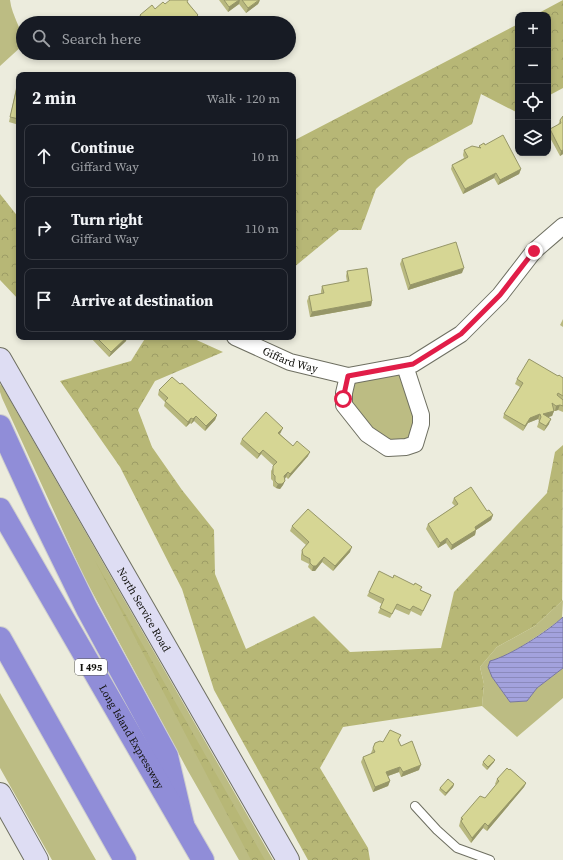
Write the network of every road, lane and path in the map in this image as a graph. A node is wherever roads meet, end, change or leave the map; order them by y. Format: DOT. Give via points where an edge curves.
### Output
graph roads {
  1 [pos="563,226"];
  2 [pos="242,340"];
  3 [pos="0,359"];
  4 [pos="405,366"];
  5 [pos="348,376"];
  6 [pos="0,426"];
  7 [pos="0,510"];
  8 [pos="3,645"];
  9 [pos="0,794"];
  10 [pos="415,806"];
  11 [pos="183,824"];
  12 [pos="37,860"];
  13 [pos="125,860"];
  14 [pos="203,860"];
  15 [pos="288,860"];
  16 [pos="490,860"];
  1 -- 4 [label="street, Giffard Way" via="534,251 500,295 461,334 413,364"];
  2 -- 5 [label="street, Giffard Way" via="290,362"];
  3 -- 15 [label="main road, North Service Road"];
  4 -- 5 [label="street, Giffard Way"];
  4 -- 5 [label="street" via="422,422 415,444 406,447 388,448 361,428 344,405"];
  6 -- 11 [label="highway" via="87,610 167,756"];
  7 -- 11 [label="highway, Long Island Expressway / I 495"];
  8 -- 13 [label="highway"];
  9 -- 12 [label="main road"];
  10 -- 16 [label="lane" via="457,848"];
  11 -- 14 [label="highway, Long Island Expressway / I 495"];
}
